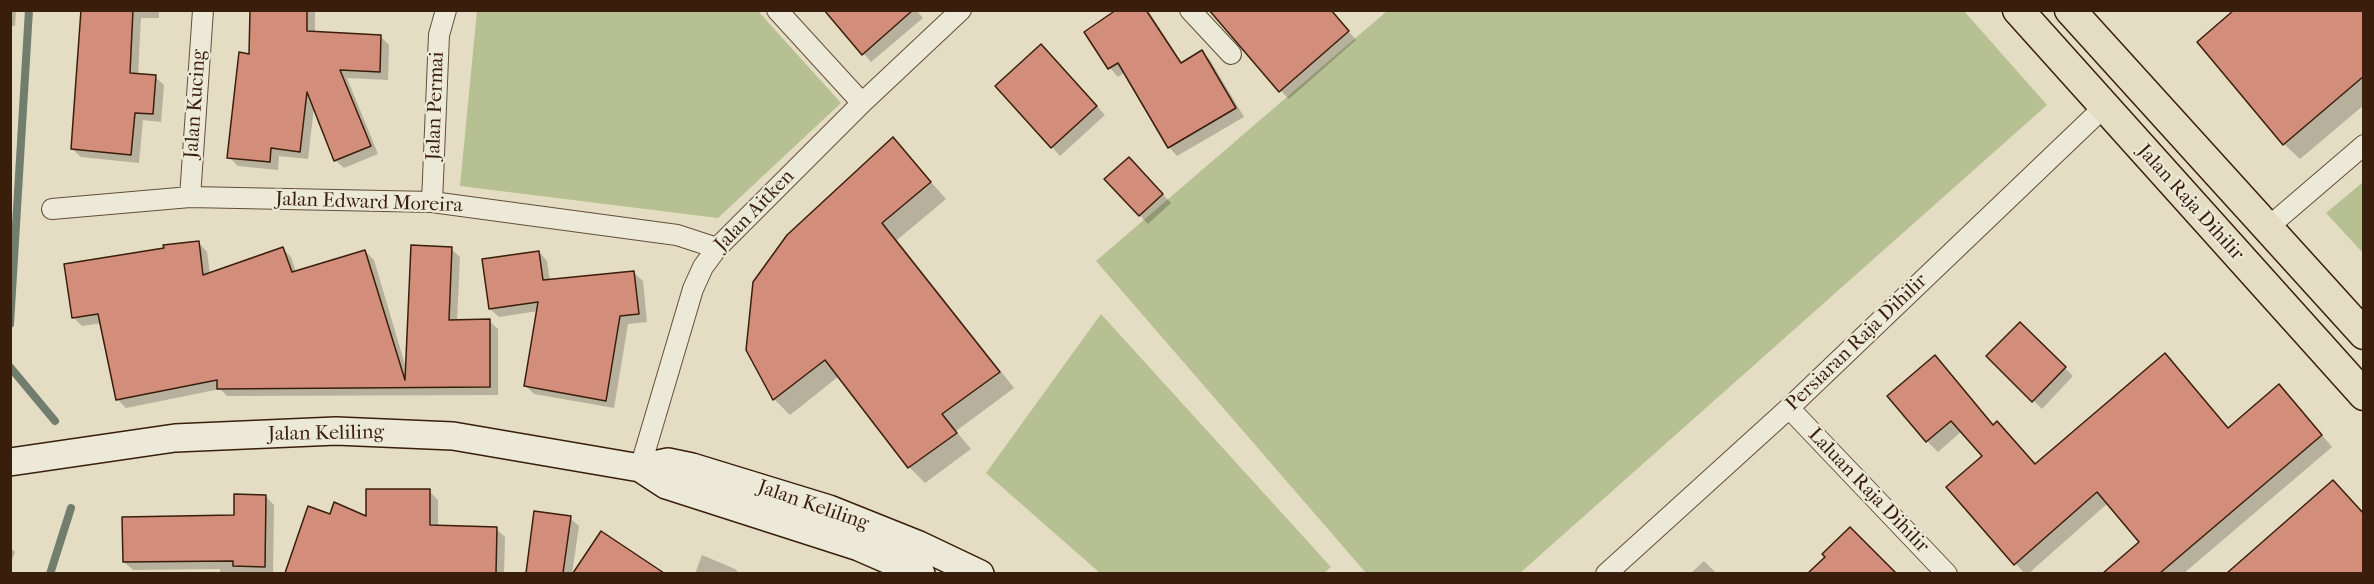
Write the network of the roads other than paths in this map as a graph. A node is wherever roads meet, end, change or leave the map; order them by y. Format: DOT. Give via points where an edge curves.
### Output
graph roads {
  1 [pos="203,10"];
  2 [pos="446,10"];
  3 [pos="777,10"];
  4 [pos="961,10"];
  5 [pos="1190,10"];
  6 [pos="2018,10"];
  7 [pos="2070,10"];
  8 [pos="1231,54"];
  9 [pos="862,103"];
  10 [pos="2104,107"];
  11 [pos="2364,145"];
  12 [pos="190,198"];
  13 [pos="432,202"];
  14 [pos="52,208"];
  15 [pos="2266,229"];
  16 [pos="717,248"];
  17 [pos="2364,334"];
  18 [pos="2364,394"];
  19 [pos="1789,408"];
  20 [pos="10,462"];
  21 [pos="640,468"];
  22 [pos="921,573"];
  23 [pos="980,573"];
  24 [pos="1606,573"];
  25 [pos="1947,573"];
  1 -- 12 [label="street, Jalan Kucing"];
  2 -- 13 [label="street, Jalan Permai" via="439,35"];
  3 -- 9 [label="street"];
  4 -- 9 [label="street, Jalan Aitken"];
  5 -- 8 [label="street"];
  6 -- 10 [label="main road, Jalan Raja Dihilir"];
  7 -- 15 [label="main road, Jalan Raja Dihilir"];
  9 -- 16 [label="street, Jalan Aitken"];
  10 -- 18 [label="main road, Jalan Raja Dihilir"];
  10 -- 19 [label="street, Persiaran Raja Dihilir"];
  11 -- 15 [label="street"];
  12 -- 13 [label="street, Jalan Edward Moreira"];
  12 -- 14 [label="street, Jalan Edward Moreira"];
  13 -- 16 [label="street, Jalan Edward Moreira" via="677,235"];
  15 -- 17 [label="main road, Jalan Raja Dihilir"];
  16 -- 21 [label="street, Jalan Aitken" via="693,289"];
  19 -- 24 [label="street, Persiaran Raja Dihilir"];
  19 -- 25 [label="street, Laluan Raja Dihilir"];
  20 -- 21 [label="main road, Jalan Keliling" via="175,438 336,431 453,436"];
  21 -- 22 [label="main road, Jalan Keliling" via="666,485 859,547"];
  21 -- 23 [label="main road, Jalan Keliling" via="668,462 829,508"];
}
